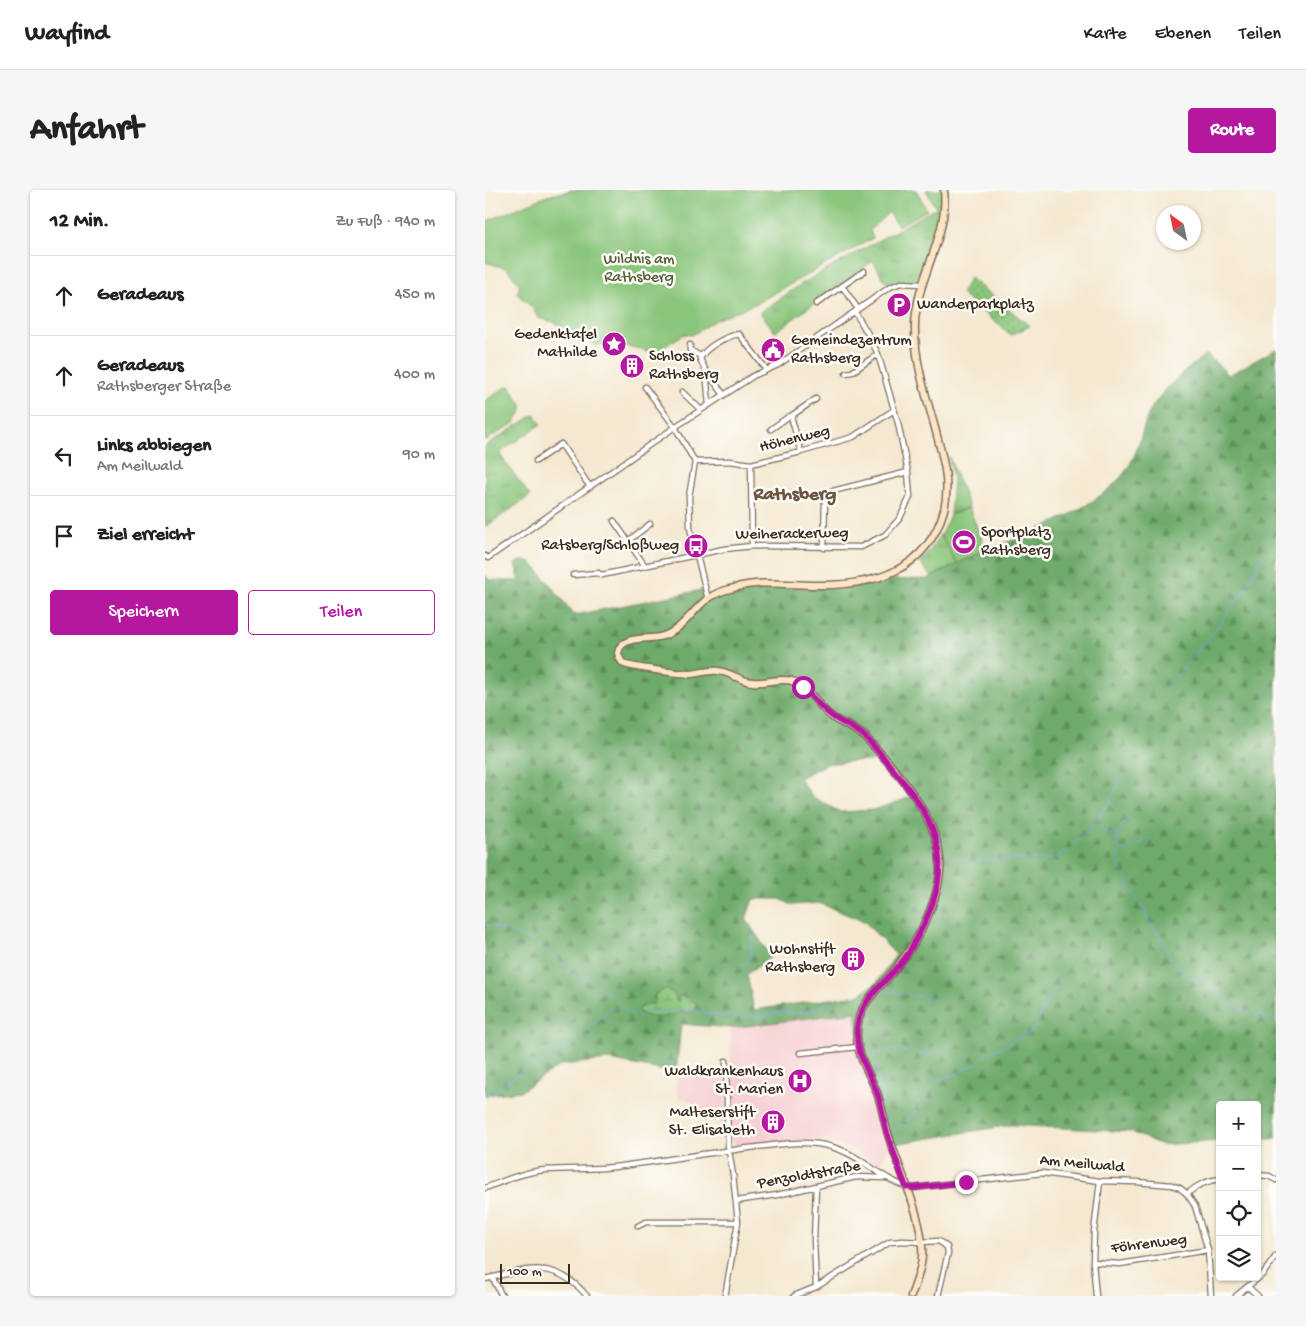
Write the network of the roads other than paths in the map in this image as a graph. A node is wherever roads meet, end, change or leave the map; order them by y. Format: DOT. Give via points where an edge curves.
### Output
graph roads {
  1 [pos="944,190"];
  2 [pos="863,271"];
  3 [pos="921,284"];
  4 [pos="842,286"];
  5 [pos="816,304"];
  6 [pos="856,310"];
  7 [pos="690,345"];
  8 [pos="878,354"];
  9 [pos="700,356"];
  10 [pos="705,369"];
  11 [pos="766,369"];
  12 [pos="845,373"];
  13 [pos="645,387"];
  14 [pos="682,392"];
  15 [pos="724,395"];
  16 [pos="816,399"];
  17 [pos="709,405"];
  18 [pos="701,410"];
  19 [pos="893,410"];
  20 [pos="791,416"];
  21 [pos="675,427"];
  22 [pos="771,429"];
  23 [pos="801,452"];
  24 [pos="536,460"];
  25 [pos="695,462"];
  26 [pos="751,464"];
  27 [pos="908,472"];
  28 [pos="590,487"];
  29 [pos="614,521"];
  30 [pos="650,524"];
  31 [pos="628,541"];
  32 [pos="752,546"];
  33 [pos="824,548"];
  34 [pos="696,554"];
  35 [pos="485,556"];
  36 [pos="645,566"];
  37 [pos="573,575"];
  38 [pos="708,599"];
  39 [pos="858,1047"];
  40 [pos="801,1053"];
  41 [pos="726,1061"];
  42 [pos="727,1070"];
  43 [pos="701,1072"];
  44 [pos="729,1150"];
  45 [pos="1261,1175"];
  46 [pos="887,1178"];
  47 [pos="1216,1180"];
  48 [pos="1276,1180"];
  49 [pos="1100,1181"];
  50 [pos="816,1186"];
  51 [pos="906,1187"];
  52 [pos="485,1188"];
  53 [pos="1187,1194"];
  54 [pos="736,1201"];
  55 [pos="738,1222"];
  56 [pos="638,1226"];
  57 [pos="922,1242"];
  58 [pos="1208,1250"];
  59 [pos="1276,1256"];
  60 [pos="1093,1262"];
  61 [pos="492,1277"];
  62 [pos="485,1279"];
  63 [pos="817,1287"];
  64 [pos="1248,1287"];
  65 [pos="502,1296"];
  66 [pos="587,1296"];
  67 [pos="725,1296"];
  68 [pos="794,1296"];
  69 [pos="911,1296"];
  70 [pos="937,1296"];
  71 [pos="1096,1296"];
  72 [pos="1211,1296"];
  73 [pos="1236,1296"];
  74 [pos="1257,1296"];
  1 -- 3 [label="street" via="942,226"];
  2 -- 4 [label="street"];
  3 -- 6 [label="street" via="901,283 890,287"];
  3 -- 38 [label="street" via="916,309 915,345 947,484 943,511 934,536 912,560 875,580 829,585 756,584 735,587"];
  4 -- 5 [label="street"];
  4 -- 6 [label="street, Weiherackerweg"];
  6 -- 8 [label="street, Weiherackerweg"];
  6 -- 11 [label="street" via="778,365"];
  7 -- 9 [label="street" via="691,350"];
  8 -- 12 [label="street" via="852,372"];
  8 -- 19 [label="street, Weiherackerweg"];
  9 -- 10 [label="street"];
  9 -- 11 [label="street" via="716,344 739,334"];
  10 -- 15 [label="street"];
  10 -- 17 [label="street"];
  11 -- 15 [label="street"];
  13 -- 21 [label="street"];
  14 -- 18 [label="street"];
  15 -- 17 [label="street"];
  16 -- 20 [label="street"];
  17 -- 18 [label="street"];
  18 -- 21 [label="street"];
  19 -- 23 [label="street, Höhenweg" via="853,437"];
  19 -- 27 [label="street, Weiherackerweg"];
  20 -- 22 [label="street"];
  20 -- 23 [label="street"];
  21 -- 25 [label="street"];
  21 -- 28 [label="street"];
  23 -- 26 [label="street, Höhenweg"];
  24 -- 28 [label="street" via="561,444"];
  25 -- 26 [label="street, Höhenweg"];
  25 -- 34 [label="street" via="689,496 689,528"];
  26 -- 32 [label="street"];
  27 -- 33 [label="street, Weiherackerweg" via="910,497 900,518 885,535 861,546"];
  27 -- 33 [label="street" via="829,492 825,497"];
  28 -- 35 [label="street" via="488,558"];
  29 -- 31 [label="street"];
  30 -- 31 [label="street"];
  31 -- 36 [label="street"];
  32 -- 33 [label="street, Weiherackerweg"];
  32 -- 34 [label="street, Weiherackerweg"];
  34 -- 36 [label="street, Weiherackerweg"];
  34 -- 38 [label="street"];
  36 -- 37 [label="street, Weiherackerweg" via="602,575 598,572"];
  38 -- 39 [label="street" via="670,633 622,643 618,653 620,660 627,665 672,672 720,672 752,682 790,680 803,687 833,717 864,736 918,801 938,846 939,882 931,908 908,953 865,1002 858,1024"];
  39 -- 40 [label="street"];
  39 -- 51 [label="street" via="877,1093"];
  41 -- 42 [label="street"];
  42 -- 43 [label="street"];
  42 -- 44 [label="street"];
  44 -- 46 [label="street" via="793,1144 832,1147 851,1154"];
  44 -- 52 [label="street" via="609,1168 532,1172"];
  44 -- 54 [label="street"];
  45 -- 48 [label="street"];
  46 -- 50 [label="street, Penzoldtstraße" via="856,1177"];
  46 -- 51 [label="street"];
  47 -- 53 [label="street" via="1195,1186"];
  49 -- 51 [label="street, Am Meilwald" via="1042,1173"];
  49 -- 53 [label="street, Am Meilwald" via="1172,1185"];
  49 -- 60 [label="street"];
  50 -- 54 [label="street, Penzoldtstraße"];
  50 -- 63 [label="street"];
  51 -- 57 [label="street" via="918,1219"];
  53 -- 58 [label="street" via="1195,1206"];
  54 -- 55 [label="street"];
  55 -- 56 [label="street" via="646,1222"];
  55 -- 67 [label="street"];
  57 -- 63 [label="street" via="890,1242"];
  57 -- 69 [label="street" via="919,1272"];
  57 -- 70 [label="street" via="939,1241 947,1247"];
  58 -- 60 [label="street, Föhrenweg" via="1120,1264"];
  58 -- 72 [label="street"];
  59 -- 64 [label="street"];
  60 -- 71 [label="street"];
  61 -- 62 [label="street"];
  61 -- 65 [label="street"];
  61 -- 66 [label="street" via="545,1269 562,1274"];
  63 -- 68 [label="street"];
  64 -- 73 [label="street"];
  64 -- 74 [label="street"];
}
